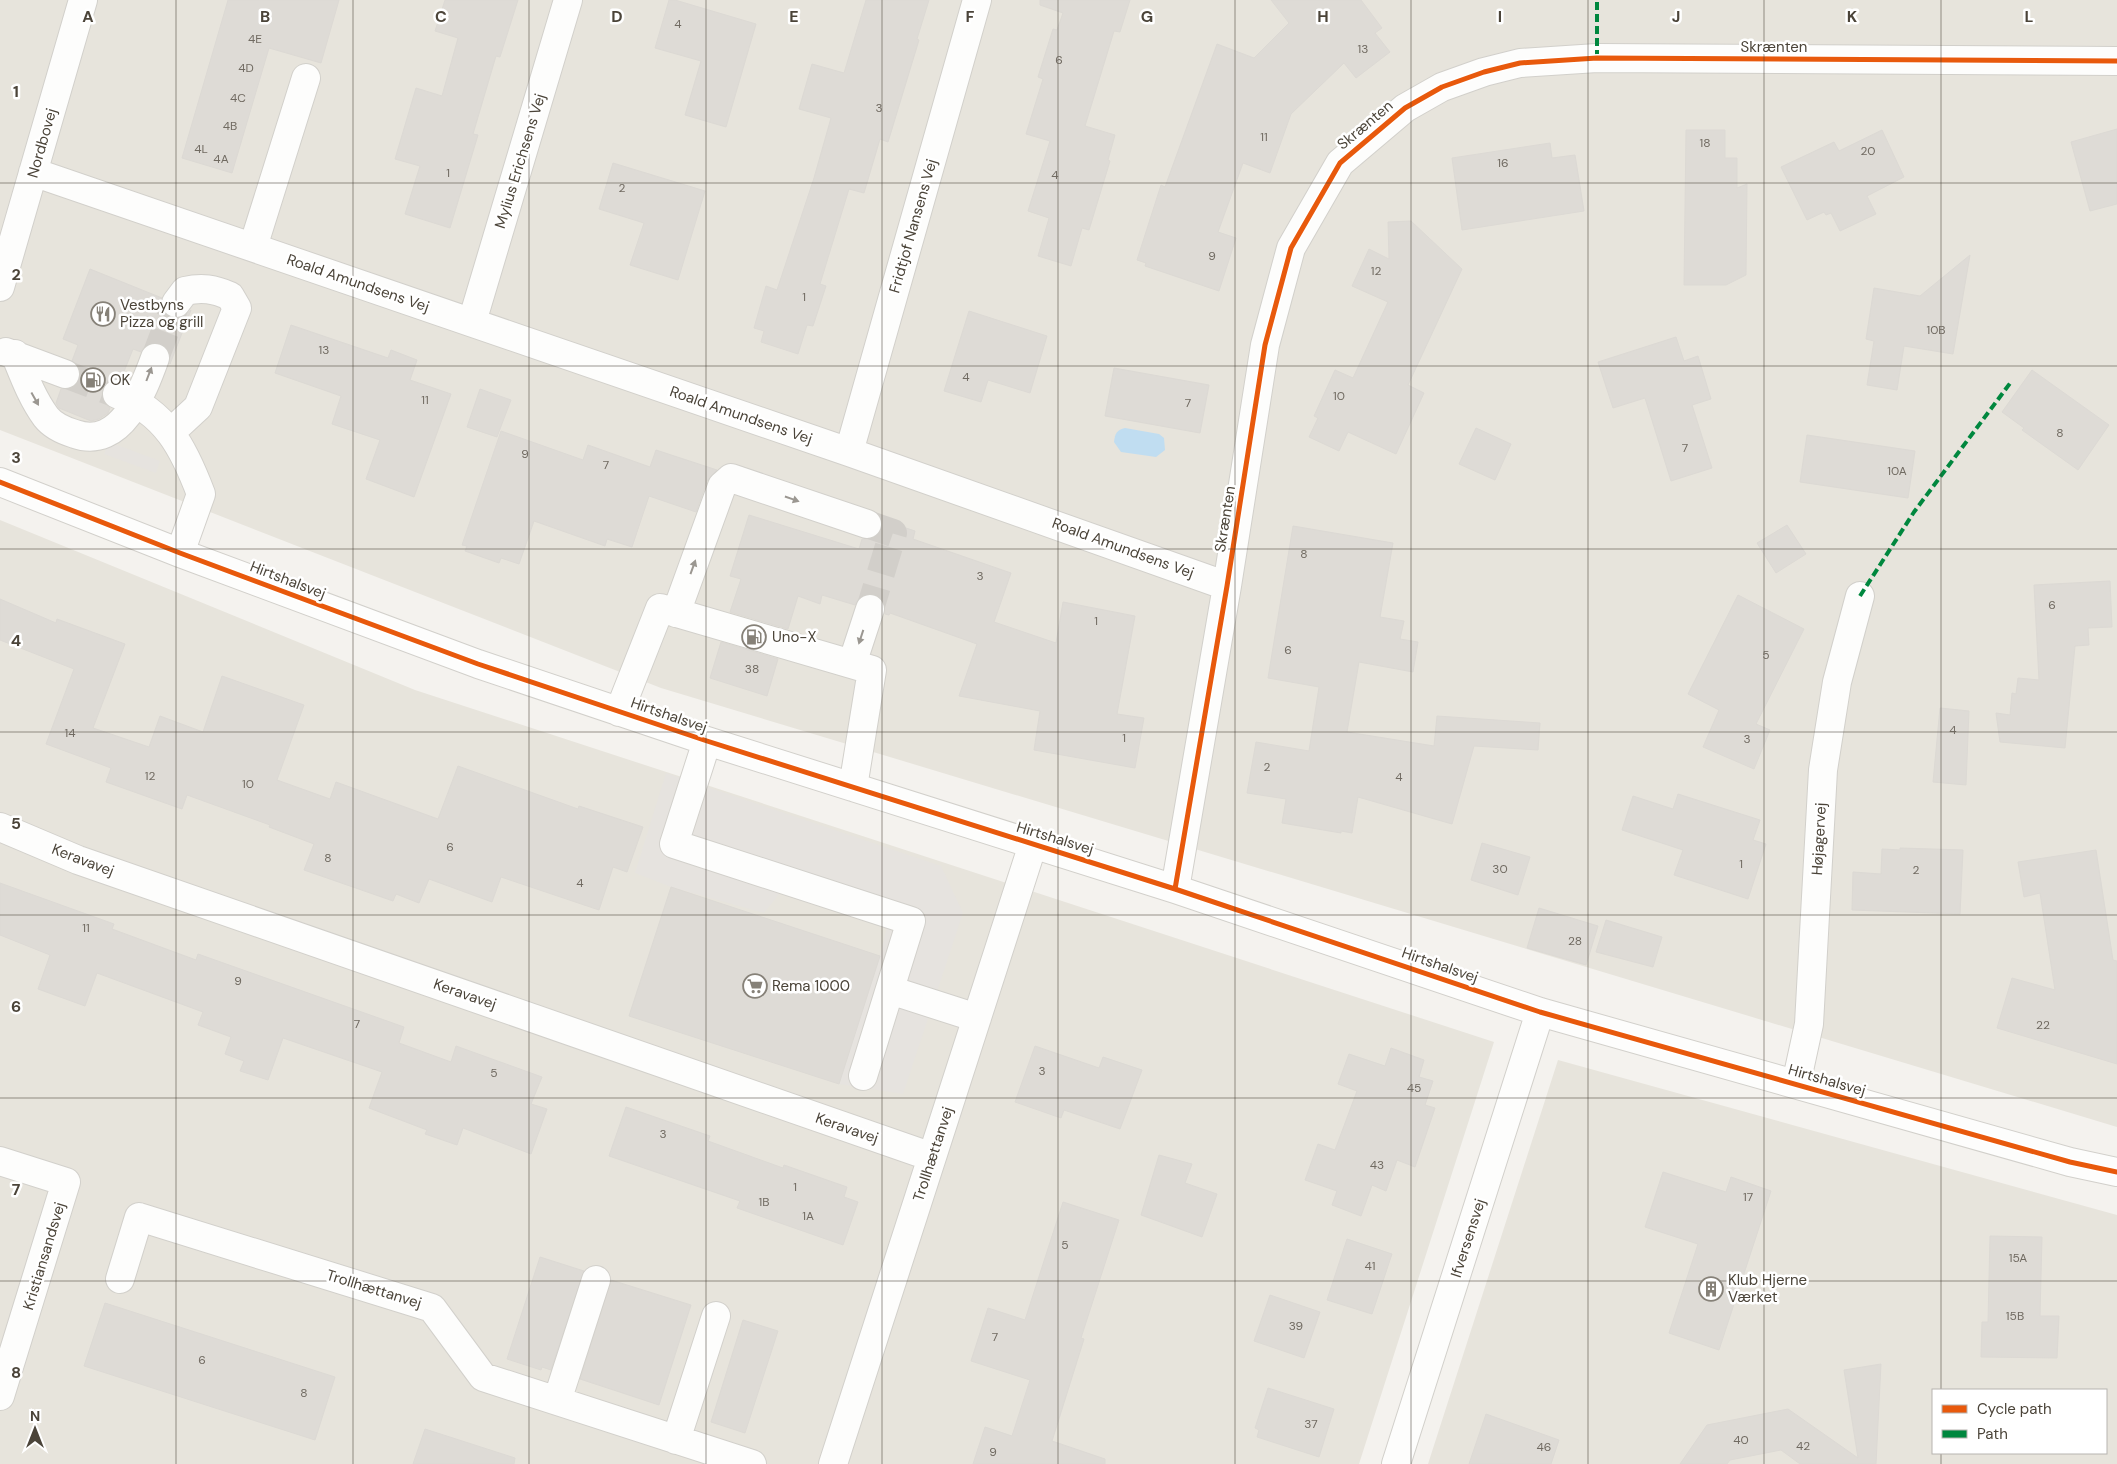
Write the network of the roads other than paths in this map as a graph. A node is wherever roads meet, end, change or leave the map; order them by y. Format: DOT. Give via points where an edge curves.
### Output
graph roads {
  1 [pos="83,0"];
  2 [pos="568,0"];
  3 [pos="977,0"];
  4 [pos="2117,61"];
  5 [pos="306,78"];
  6 [pos="34,172"];
  7 [pos="253,247"];
  8 [pos="0,287"];
  9 [pos="176,304"];
  10 [pos="472,322"];
  11 [pos="8,352"];
  12 [pos="155,358"];
  13 [pos="66,374"];
  14 [pos="127,397"];
  15 [pos="171,432"];
  16 [pos="849,452"];
  17 [pos="0,482"];
  18 [pos="867,524"];
  19 [pos="180,553"];
  20 [pos="1227,586"];
  21 [pos="1860,596"];
  22 [pos="870,609"];
  23 [pos="676,613"];
  24 [pos="852,664"];
  25 [pos="619,712"];
  26 [pos="707,741"];
  27 [pos="853,787"];
  28 [pos="0,827"];
  29 [pos="1033,844"];
  30 [pos="1175,889"];
  31 [pos="890,990"];
  32 [pos="1540,1012"];
  33 [pos="977,1018"];
  34 [pos="863,1076"];
  35 [pos="1796,1084"];
  36 [pos="932,1157"];
  37 [pos="0,1161"];
  38 [pos="2117,1172"];
  39 [pos="120,1278"];
  40 [pos="596,1280"];
  41 [pos="716,1316"];
  42 [pos="0,1396"];
  43 [pos="557,1401"];
  44 [pos="676,1440"];
  45 [pos="707,1457"];
  46 [pos="752,1464"];
  47 [pos="833,1464"];
  48 [pos="1396,1464"];
  1 -- 6 [label="street, Nordbovej"];
  2 -- 10 [label="street, Mylius Erichsens Vej"];
  3 -- 16 [label="street, Fridtjof Nansens Vej"];
  4 -- 20 [label="street, Skrænten" via="1555,60 1520,63 1484,72 1442,87 1405,108 1340,163 1291,248 1265,345"];
  5 -- 7 [label="street"];
  6 -- 7 [label="street, Roald Amundsens Vej"];
  6 -- 8 [label="street, Nordbovej"];
  7 -- 10 [label="street, Roald Amundsens Vej"];
  9 -- 15 [label="street" via="185,291 200,288 230,296 237,308 198,406"];
  10 -- 16 [label="street, Roald Amundsens Vej"];
  11 -- 13 [label="street"];
  11 -- 14 [label="street, one-way" via="47,419 69,432 93,437 112,430 123,420"];
  14 -- 12 [label="street, one-way"];
  14 -- 15 [label="street"];
  15 -- 19 [label="street" via="189,463 201,494"];
  16 -- 20 [label="street, Roald Amundsens Vej"];
  17 -- 19 [label="street, Hirtshalsvej"];
  23 -- 18 [label="street, one-way" via="722,486 731,478"];
  19 -- 25 [label="street, Hirtshalsvej" via="478,664"];
  20 -- 30 [label="street, Skrænten"];
  21 -- 35 [label="street, Højagervej" via="1837,682 1823,770 1809,1024"];
  22 -- 24 [label="street, one-way"];
  23 -- 24 [label="street"];
  23 -- 25 [label="street" via="660,608"];
  24 -- 27 [label="street" via="872,670"];
  25 -- 26 [label="street, Hirtshalsvej"];
  26 -- 27 [label="street, Hirtshalsvej"];
  26 -- 31 [label="street" via="674,844 911,921"];
  27 -- 29 [label="street, Hirtshalsvej"];
  28 -- 36 [label="street, Keravavej" via="78,860"];
  29 -- 30 [label="street, Hirtshalsvej"];
  29 -- 33 [label="street, Trollhættanvej"];
  30 -- 32 [label="street, Hirtshalsvej"];
  31 -- 33 [label="street"];
  31 -- 34 [label="street"];
  32 -- 35 [label="street, Hirtshalsvej"];
  32 -- 48 [label="street, Ifversensvej"];
  33 -- 36 [label="street, Trollhættanvej"];
  35 -- 38 [label="street, Hirtshalsvej" via="2070,1162"];
  36 -- 47 [label="street, Trollhættanvej"];
  37 -- 42 [label="street, Kristiansandsvej" via="66,1182"];
  39 -- 43 [label="street, Trollhættanvej" via="139,1217 432,1308 483,1377"];
  40 -- 43 [label="street"];
  41 -- 44 [label="street"];
  43 -- 44 [label="street, Trollhættanvej"];
  44 -- 45 [label="street, Trollhættanvej"];
  45 -- 46 [label="street, Trollhættanvej"];
}
